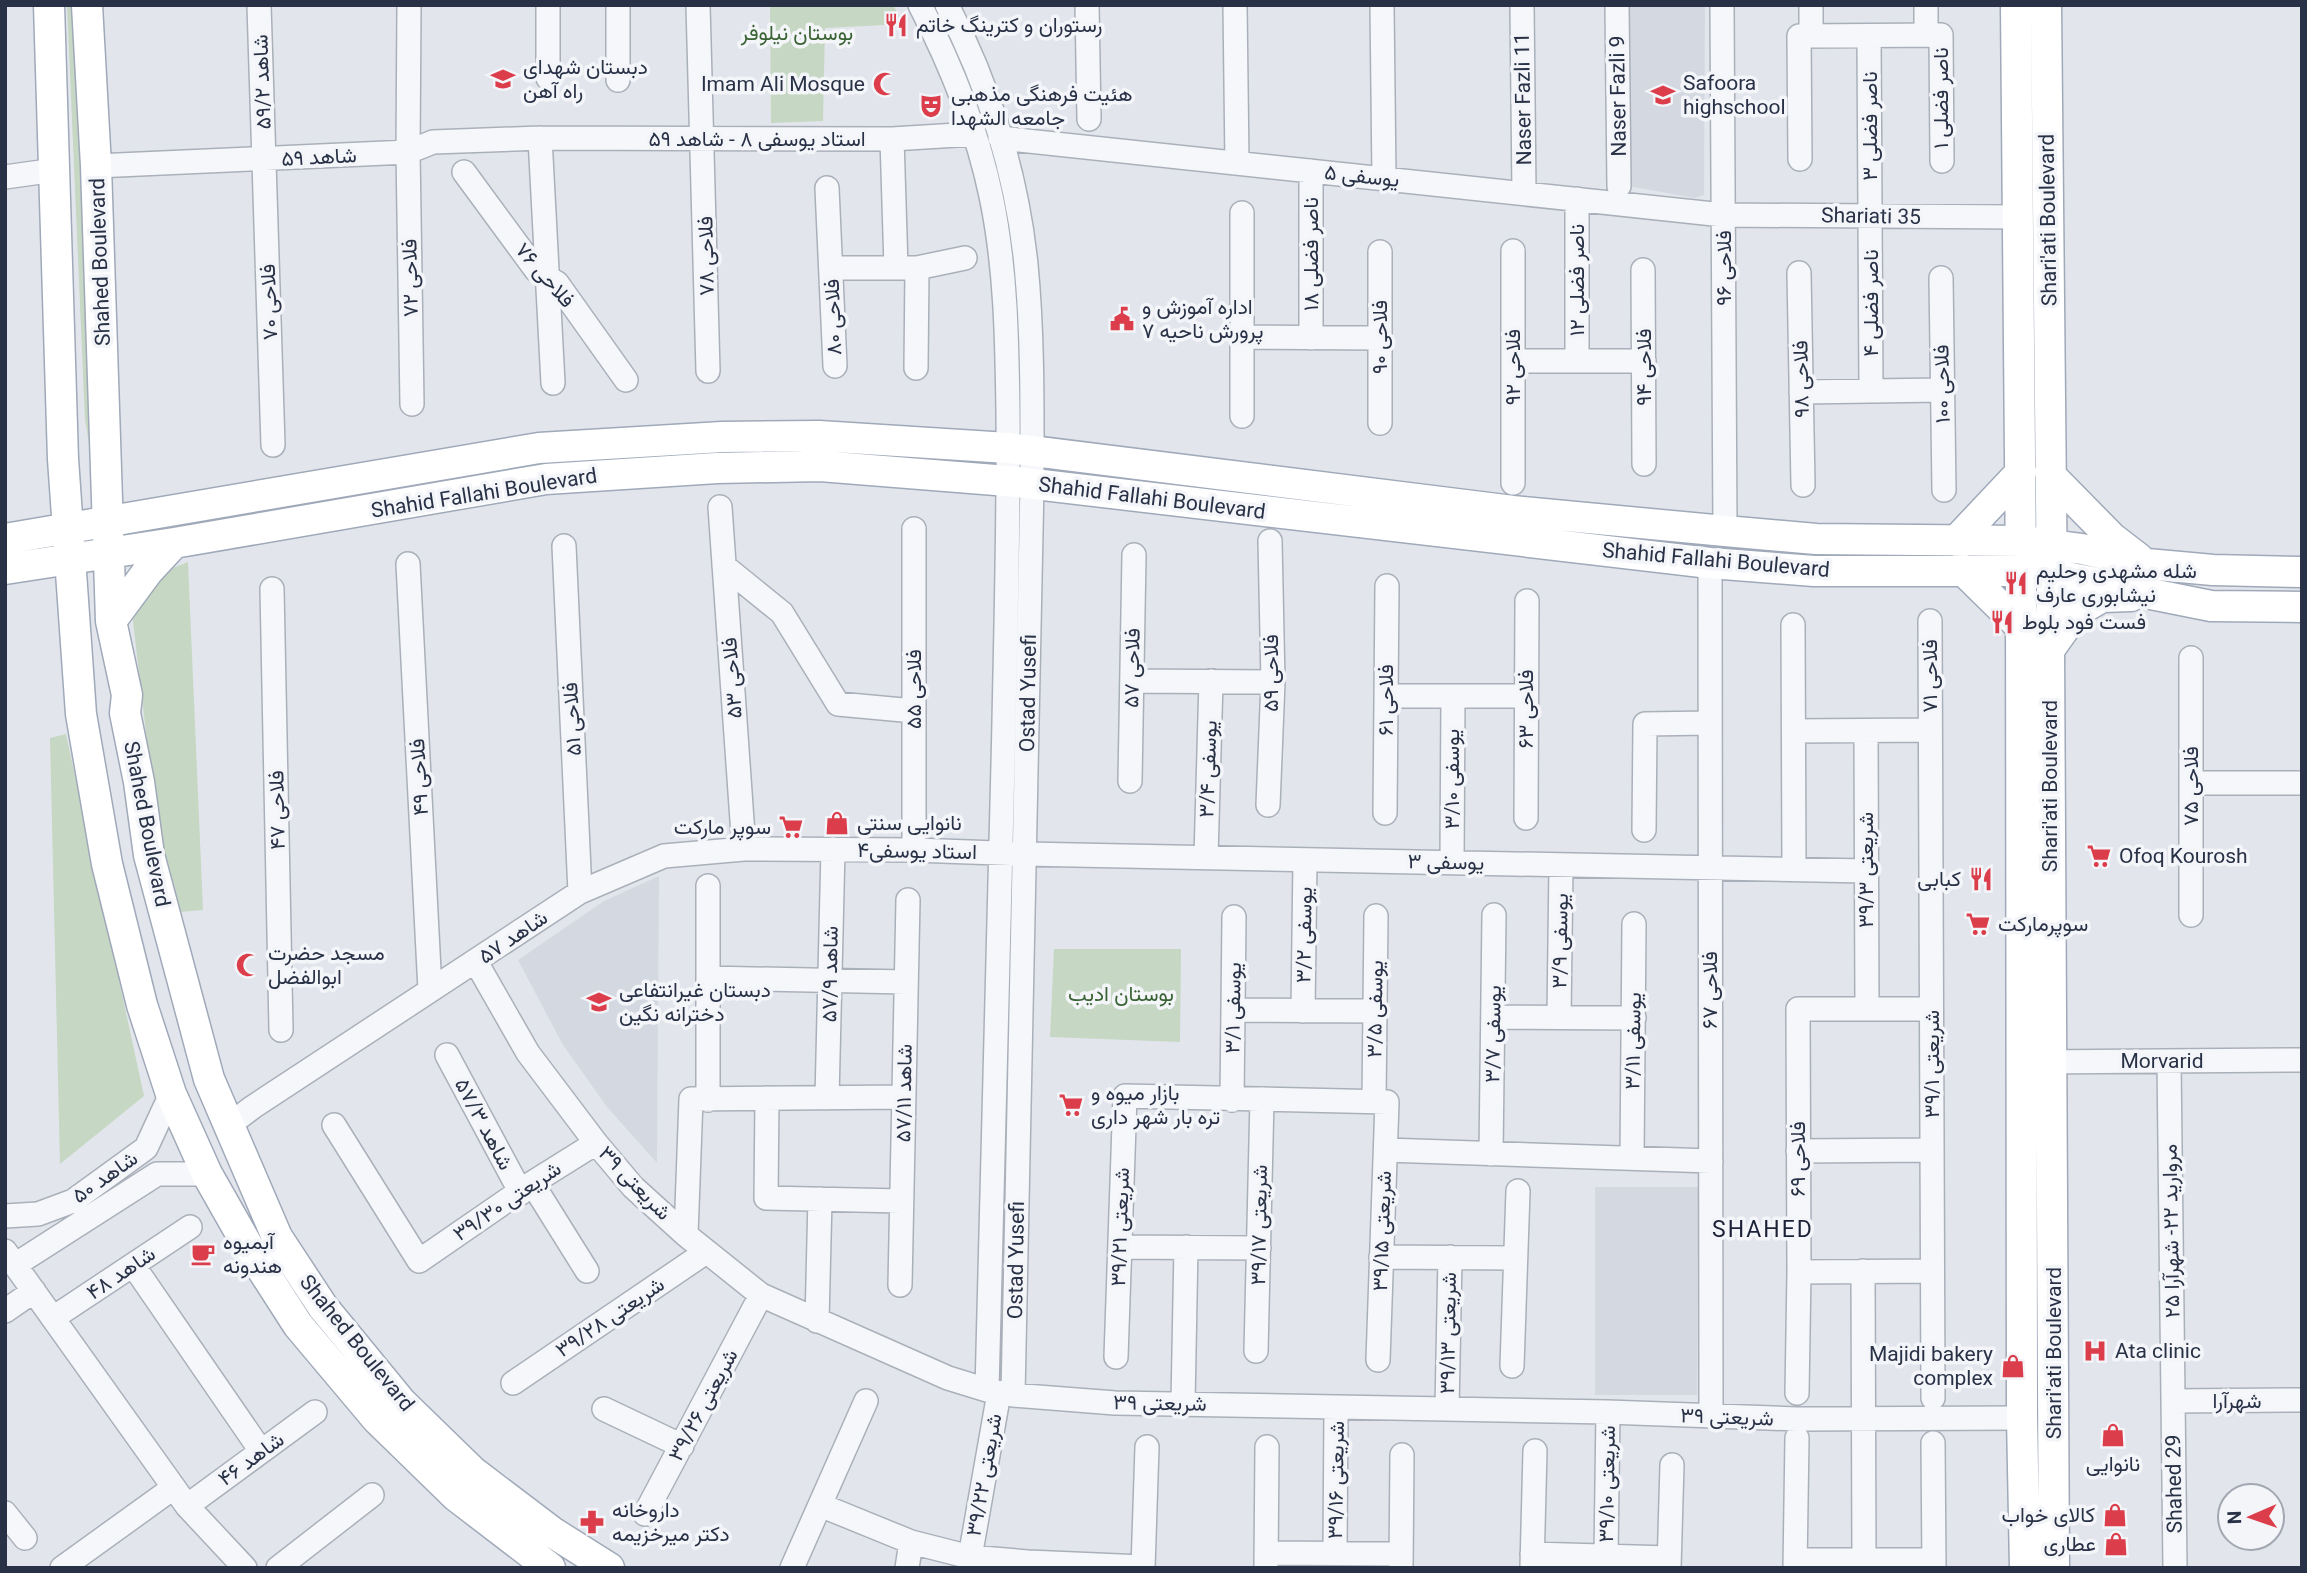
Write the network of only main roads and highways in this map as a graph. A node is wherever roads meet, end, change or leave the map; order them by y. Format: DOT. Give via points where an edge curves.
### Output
graph roads {
  1 [pos="49,5"];
  2 [pos="87,5"];
  3 [pos="2017,5"];
  4 [pos="2046,5"];
  5 [pos="2021,472"];
  6 [pos="2051,476"];
  7 [pos="107,479"];
  8 [pos="152,513"];
  9 [pos="67,528"];
  10 [pos="109,537"];
  11 [pos="5,539"];
  12 [pos="1956,541"];
  13 [pos="2021,541"];
  14 [pos="174,543"];
  15 [pos="2051,544"];
  16 [pos="69,558"];
  17 [pos="2147,564"];
  18 [pos="5,569"];
  19 [pos="1963,570"];
  20 [pos="2021,571"];
  21 [pos="2294,572"];
  22 [pos="2052,574"];
  23 [pos="2150,595"];
  24 [pos="2293,607"];
  25 [pos="111,621"];
  26 [pos="2021,627"];
  27 [pos="2049,650"];
  28 [pos="550,1568"];
  29 [pos="609,1568"];
  30 [pos="2025,1568"];
  31 [pos="2054,1568"];
  1 -- 9 [label="main road, Shahed Boulevard"];
  2 -- 7 [label="main road, Shahed Boulevard"];
  3 -- 5 [label="main road, Shari'ati Boulevard"];
  4 -- 6 [label="main road, Shari'ati Boulevard"];
  5 -- 12 [label="main road"];
  5 -- 13 [label="main road, Shari'ati Boulevard"];
  6 -- 15 [label="main road, Shari'ati Boulevard"];
  6 -- 17 [label="main road" via="2112,538"];
  7 -- 8 [label="main road" via="128,508"];
  7 -- 10 [label="main road, Shahed Boulevard"];
  8 -- 10 [label="main road, Shahid Fallahi Boulevard" via="118,519"];
  8 -- 12 [label="main road, Shahid Fallahi Boulevard" via="539,448 820,436 1020,450 1513,511 1725,531 1816,539"];
  9 -- 10 [label="main road, Shahid Fallahi Boulevard"];
  9 -- 11 [label="main road, Shahid Fallahi Boulevard"];
  9 -- 16 [label="main road, Shahed Boulevard"];
  10 -- 14 [label="main road, Shahid Fallahi Boulevard"];
  10 -- 16 [label="main road, Shahid Fallahi Boulevard"];
  10 -- 25 [label="main road, Shahed Boulevard"];
  12 -- 13 [label="main road, Shahid Fallahi Boulevard"];
  13 -- 15 [label="main road, Shahid Fallahi Boulevard"];
  13 -- 20 [label="main road, Shari'ati Boulevard"];
  14 -- 19 [label="main road, Shahid Fallahi Boulevard" via="546,479 820,466 1020,483 1710,563 1814,571"];
  14 -- 25 [label="main road"];
  15 -- 17 [label="main road, Shahid Fallahi Boulevard"];
  15 -- 22 [label="main road, Shari'ati Boulevard"];
  16 -- 18 [label="main road, Shahid Fallahi Boulevard"];
  16 -- 28 [label="main road, Shahed Boulevard" via="81,714 107,864 142,1005 171,1094 207,1174 298,1325 377,1419 456,1496"];
  17 -- 21 [label="main road, Shahid Fallahi Boulevard"];
  19 -- 20 [label="main road, Shahid Fallahi Boulevard"];
  19 -- 26 [label="main road"];
  20 -- 22 [label="main road, Shahid Fallahi Boulevard"];
  20 -- 26 [label="main road, Shari'ati Boulevard"];
  21 -- 24 [label="main road"];
  22 -- 23 [label="main road, Shahid Fallahi Boulevard"];
  22 -- 27 [label="main road, Shari'ati Boulevard"];
  23 -- 24 [label="main road, Shahid Fallahi Boulevard" via="2211,606"];
  23 -- 27 [label="main road" via="2102,597 2076,612"];
  25 -- 29 [label="main road, Shahed Boulevard" via="127,695 125,713 149,855 209,1079 276,1237 323,1307 401,1402 473,1472"];
  26 -- 30 [label="main road, Shari'ati Boulevard"];
  27 -- 31 [label="main road, Shari'ati Boulevard"];
}
